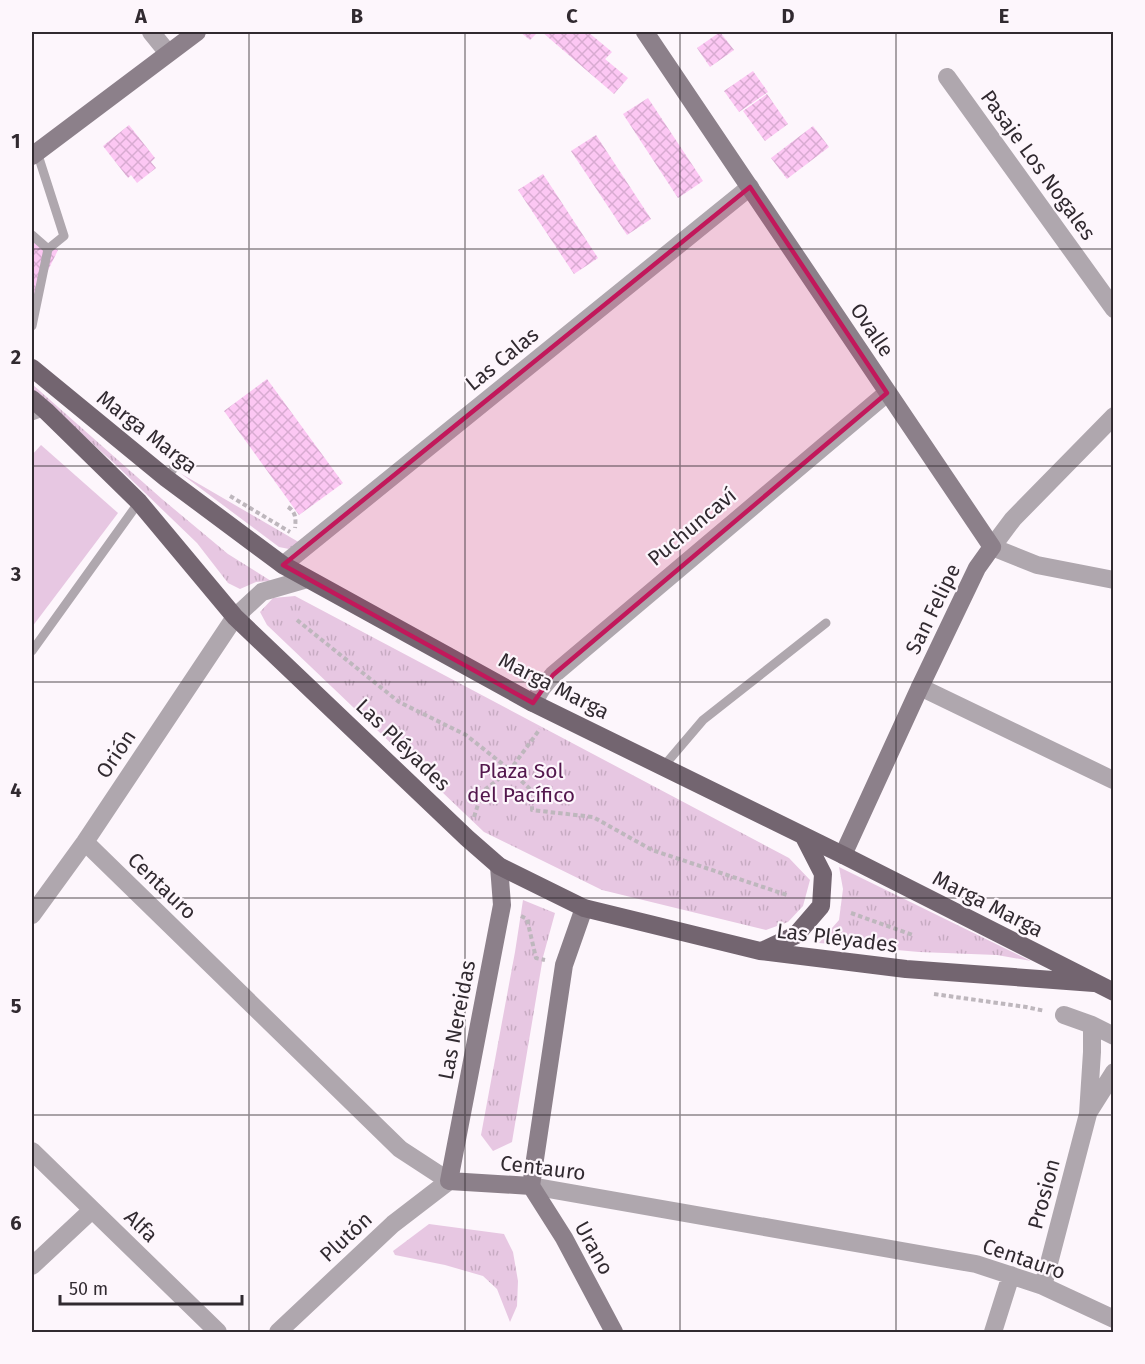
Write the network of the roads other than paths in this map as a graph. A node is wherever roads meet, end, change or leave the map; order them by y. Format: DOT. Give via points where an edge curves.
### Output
graph roads {
  1 [pos="151,32"];
  2 [pos="197,32"];
  3 [pos="645,32"];
  4 [pos="168,53"];
  5 [pos="947,77"];
  6 [pos="34,154"];
  7 [pos="750,187"];
  8 [pos="32,236"];
  9 [pos="48,249"];
  10 [pos="1113,309"];
  11 [pos="32,326"];
  12 [pos="32,368"];
  13 [pos="887,393"];
  14 [pos="32,399"];
  15 [pos="39,413"];
  16 [pos="1113,416"];
  17 [pos="180,461"];
  18 [pos="166,478"];
  19 [pos="139,502"];
  20 [pos="992,547"];
  21 [pos="283,565"];
  22 [pos="307,579"];
  23 [pos="1113,580"];
  24 [pos="235,616"];
  25 [pos="826,623"];
  26 [pos="32,651"];
  27 [pos="920,687"];
  28 [pos="533,703"];
  29 [pos="663,766"];
  30 [pos="1113,780"];
  31 [pos="804,837"];
  32 [pos="85,842"];
  33 [pos="843,855"];
  34 [pos="499,866"];
  35 [pos="584,908"];
  36 [pos="32,915"];
  37 [pos="760,951"];
  38 [pos="906,969"];
  39 [pos="1094,983"];
  40 [pos="1113,992"];
  41 [pos="1064,1015"];
  42 [pos="1092,1025"];
  43 [pos="1113,1036"];
  44 [pos="1113,1072"];
  45 [pos="1088,1114"];
  46 [pos="32,1151"];
  47 [pos="449,1181"];
  48 [pos="531,1186"];
  49 [pos="92,1210"];
  50 [pos="32,1266"];
  51 [pos="1011,1275"];
  52 [pos="1043,1286"];
  53 [pos="1113,1319"];
  54 [pos="219,1332"];
  55 [pos="278,1332"];
  56 [pos="614,1332"];
  57 [pos="993,1332"];
  1 -- 4 [label="street"];
  2 -- 4 [label="street"];
  3 -- 7 [label="street, Ovalle"];
  4 -- 6 [label="street"];
  5 -- 10 [label="street, Pasaje Los Nogales"];
  6 -- 9 [label="lane" via="64,236"];
  7 -- 13 [label="street, Ovalle"];
  7 -- 21 [label="street, Las Calas"];
  8 -- 9 [label="lane"];
  9 -- 11 [label="lane"];
  12 -- 18 [label="main road, Marga Marga"];
  13 -- 20 [label="street, Ovalle"];
  13 -- 28 [label="street, Puchuncaví" via="553,675"];
  14 -- 15 [label="main road"];
  15 -- 19 [label="main road"];
  16 -- 20 [label="street, San Felipe" via="1012,519"];
  17 -- 18 [label="lane"];
  18 -- 21 [label="main road, Marga Marga"];
  19 -- 24 [label="main road, Las Pléyades"];
  19 -- 26 [label="lane"];
  20 -- 23 [label="street" via="1037,565"];
  20 -- 27 [label="street, San Felipe" via="977,568"];
  21 -- 22 [label="main road, Marga Marga"];
  22 -- 24 [label="street, Orión" via="262,592"];
  22 -- 28 [label="main road, Marga Marga"];
  24 -- 32 [label="street, Orión"];
  24 -- 34 [label="main road, Las Pléyades"];
  25 -- 29 [label="lane" via="703,720"];
  27 -- 30 [label="street"];
  27 -- 33 [label="street, San Felipe"];
  28 -- 29 [label="main road, Marga Marga"];
  29 -- 31 [label="main road, Marga Marga"];
  31 -- 33 [label="main road, Marga Marga"];
  31 -- 37 [label="main road" via="823,874 821,906 796,935"];
  32 -- 36 [label="street, Orión"];
  32 -- 47 [label="street, Centauro" via="400,1149"];
  33 -- 39 [label="main road, Marga Marga"];
  34 -- 35 [label="main road, Las Pléyades"];
  34 -- 47 [label="street, Las Nereidas" via="502,905"];
  35 -- 37 [label="main road, Las Pléyades"];
  35 -- 48 [label="street" via="564,965"];
  37 -- 38 [label="main road, Las Pléyades"];
  38 -- 39 [label="main road, Marga Marga"];
  39 -- 40 [label="main road, Marga Marga"];
  41 -- 42 [label="street"];
  42 -- 43 [label="street"];
  42 -- 45 [label="street, Prosion"];
  44 -- 45 [label="street, Prosion"];
  45 -- 52 [label="street, Prosion"];
  46 -- 49 [label="street, Alfa"];
  47 -- 48 [label="street, Centauro"];
  47 -- 55 [label="street, Plutón" via="393,1224"];
  48 -- 51 [label="street, Centauro" via="976,1264"];
  48 -- 56 [label="street, Urano"];
  49 -- 50 [label="street"];
  49 -- 54 [label="street, Alfa"];
  51 -- 52 [label="street, Centauro"];
  51 -- 57 [label="street"];
  52 -- 53 [label="street, Centauro"];
}
